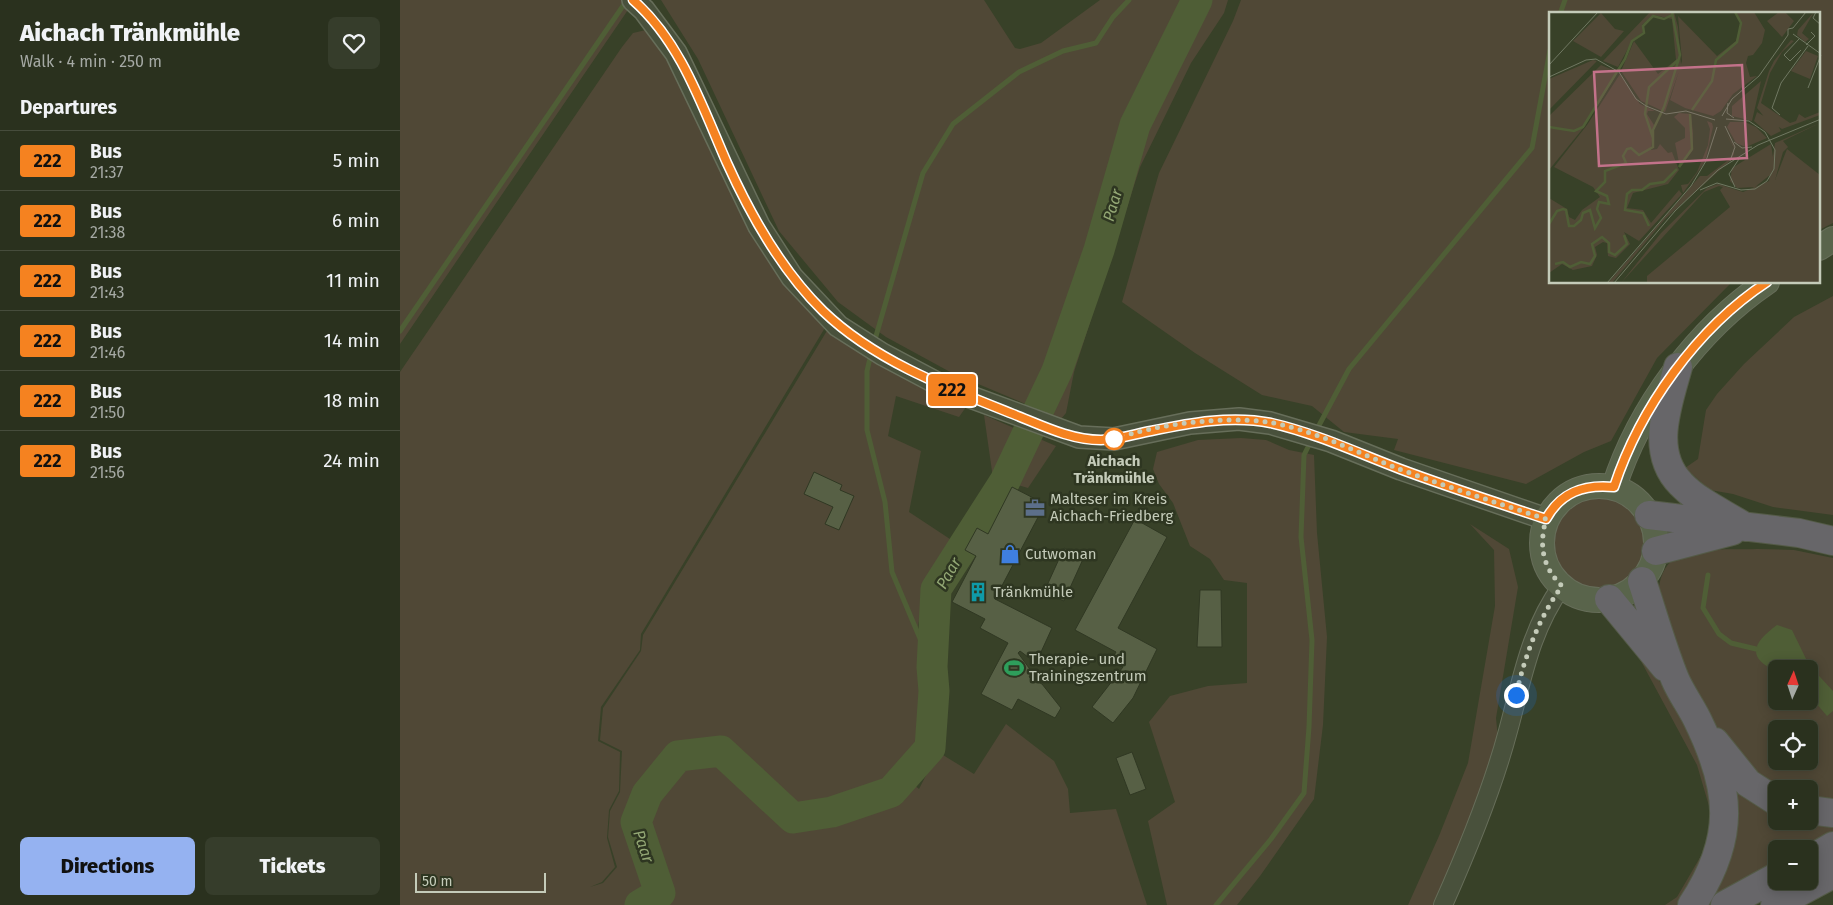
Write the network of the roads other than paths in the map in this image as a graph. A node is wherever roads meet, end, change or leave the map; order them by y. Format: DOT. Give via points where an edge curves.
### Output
graph roads {
  1 [pos="639,5"];
  2 [pos="1833,239"];
  3 [pos="1820,247"];
  4 [pos="1765,284"];
  5 [pos="1678,367"];
  6 [pos="1614,487"];
  7 [pos="1649,515"];
  8 [pos="1546,519"];
  9 [pos="1745,528"];
  10 [pos="1833,541"];
  11 [pos="1656,550"];
  12 [pos="1642,581"];
  13 [pos="1562,586"];
  14 [pos="1609,599"];
  15 [pos="1675,680"];
  16 [pos="1698,720"];
  17 [pos="1768,796"];
  18 [pos="1818,811"];
  19 [pos="1833,813"];
  20 [pos="1833,846"];
  21 [pos="1818,855"];
  22 [pos="1833,874"];
  23 [pos="1768,881"];
  24 [pos="1443,905"];
  25 [pos="1692,905"];
  26 [pos="1725,905"];
  27 [pos="1775,905"];
  1 -- 8 [label="street" via="676,53 759,226 792,277 838,326 882,354 946,388 1079,437 1099,440 1190,423 1239,419 1270,423"];
  2 -- 3 [label="main road"];
  4 -- 5 [label="main road" via="1716,323"];
  5 -- 6 [label="main road" via="1622,461"];
  5 -- 9 [label="highway" via="1664,417 1662,439 1668,464 1680,484"];
  6 -- 7 [label="main road" via="1634,498"];
  6 -- 8 [label="main road" via="1575,490 1558,502"];
  7 -- 9 [label="highway"];
  7 -- 11 [label="main road" via="1656,534"];
  8 -- 13 [label="main road" via="1542,533 1544,560"];
  9 -- 10 [label="highway" via="1799,533"];
  9 -- 11 [label="highway"];
  11 -- 12 [label="main road" via="1651,568"];
  12 -- 14 [label="main road" via="1627,593"];
  12 -- 15 [label="highway"];
  13 -- 14 [label="main road" via="1577,596"];
  13 -- 24 [label="street" via="1547,606 1534,635 1520,677 1508,731 1471,843"];
  14 -- 15 [label="highway"];
  15 -- 16 [label="highway"];
  16 -- 17 [label="highway" via="1748,783"];
  16 -- 25 [label="highway" via="1720,780 1725,811 1721,848"];
  18 -- 19 [label="highway"];
  20 -- 21 [label="highway"];
  22 -- 27 [label="highway"];
  23 -- 26 [label="highway"];
}
